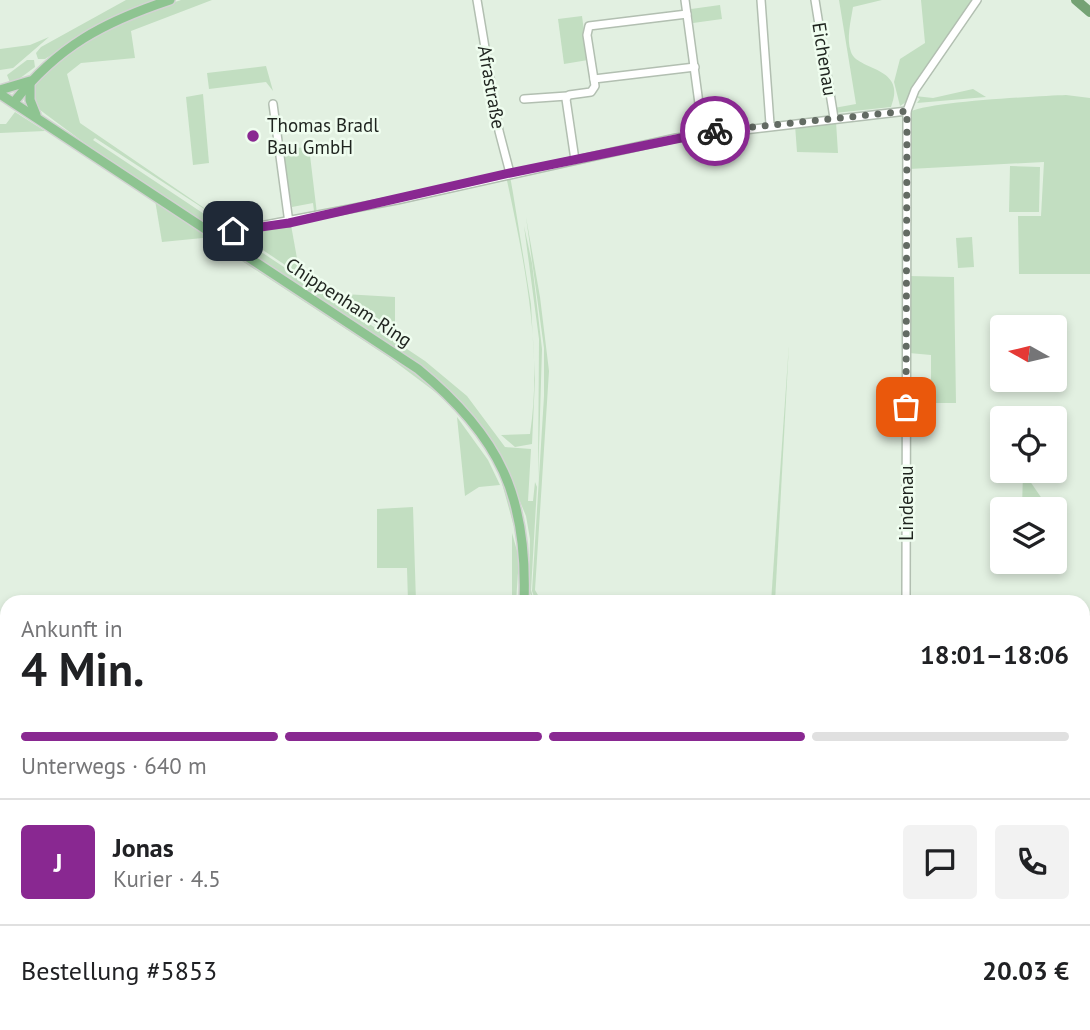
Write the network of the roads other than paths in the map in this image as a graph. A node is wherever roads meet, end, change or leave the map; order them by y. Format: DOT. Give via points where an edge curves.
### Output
graph roads {
  1 [pos="170,0"];
  2 [pos="477,0"];
  3 [pos="685,0"];
  4 [pos="761,0"];
  5 [pos="816,0"];
  6 [pos="976,0"];
  7 [pos="687,14"];
  8 [pos="695,67"];
  9 [pos="594,79"];
  10 [pos="31,82"];
  11 [pos="0,92"];
  12 [pos="567,96"];
  13 [pos="524,99"];
  14 [pos="14,102"];
  15 [pos="274,104"];
  16 [pos="907,111"];
  17 [pos="37,117"];
  18 [pos="834,118"];
  19 [pos="770,124"];
  20 [pos="703,133"];
  21 [pos="575,160"];
  22 [pos="510,173"];
  23 [pos="289,223"];
  24 [pos="233,231"];
  25 [pos="526,595"];
  26 [pos="906,595"];
  1 -- 10 [label="main road" via="90,32"];
  2 -- 22 [label="street, Afrastraße"];
  3 -- 7 [label="street"];
  4 -- 19 [label="street"];
  5 -- 18 [label="street, Eichenau"];
  6 -- 16 [label="street" via="915,90"];
  7 -- 8 [label="street"];
  7 -- 9 [label="street" via="591,25 587,30"];
  8 -- 9 [label="street"];
  8 -- 20 [label="street"];
  9 -- 12 [label="street" via="591,92"];
  10 -- 11 [label="main road"];
  10 -- 14 [label="main road"];
  10 -- 17 [label="main road" via="30,100"];
  11 -- 14 [label="main road, Chippenham-Ring"];
  12 -- 13 [label="street"];
  12 -- 21 [label="street"];
  14 -- 17 [label="main road, Chippenham-Ring"];
  15 -- 23 [label="street"];
  16 -- 18 [label="street"];
  16 -- 26 [label="street, Lindenau"];
  17 -- 25 [label="main road, Chippenham-Ring" via="418,369 462,408 491,444 513,489 523,538"];
  18 -- 19 [label="street"];
  19 -- 20 [label="street"];
  20 -- 21 [label="street"];
  21 -- 22 [label="street"];
  22 -- 23 [label="street"];
  23 -- 24 [label="street"];
}
